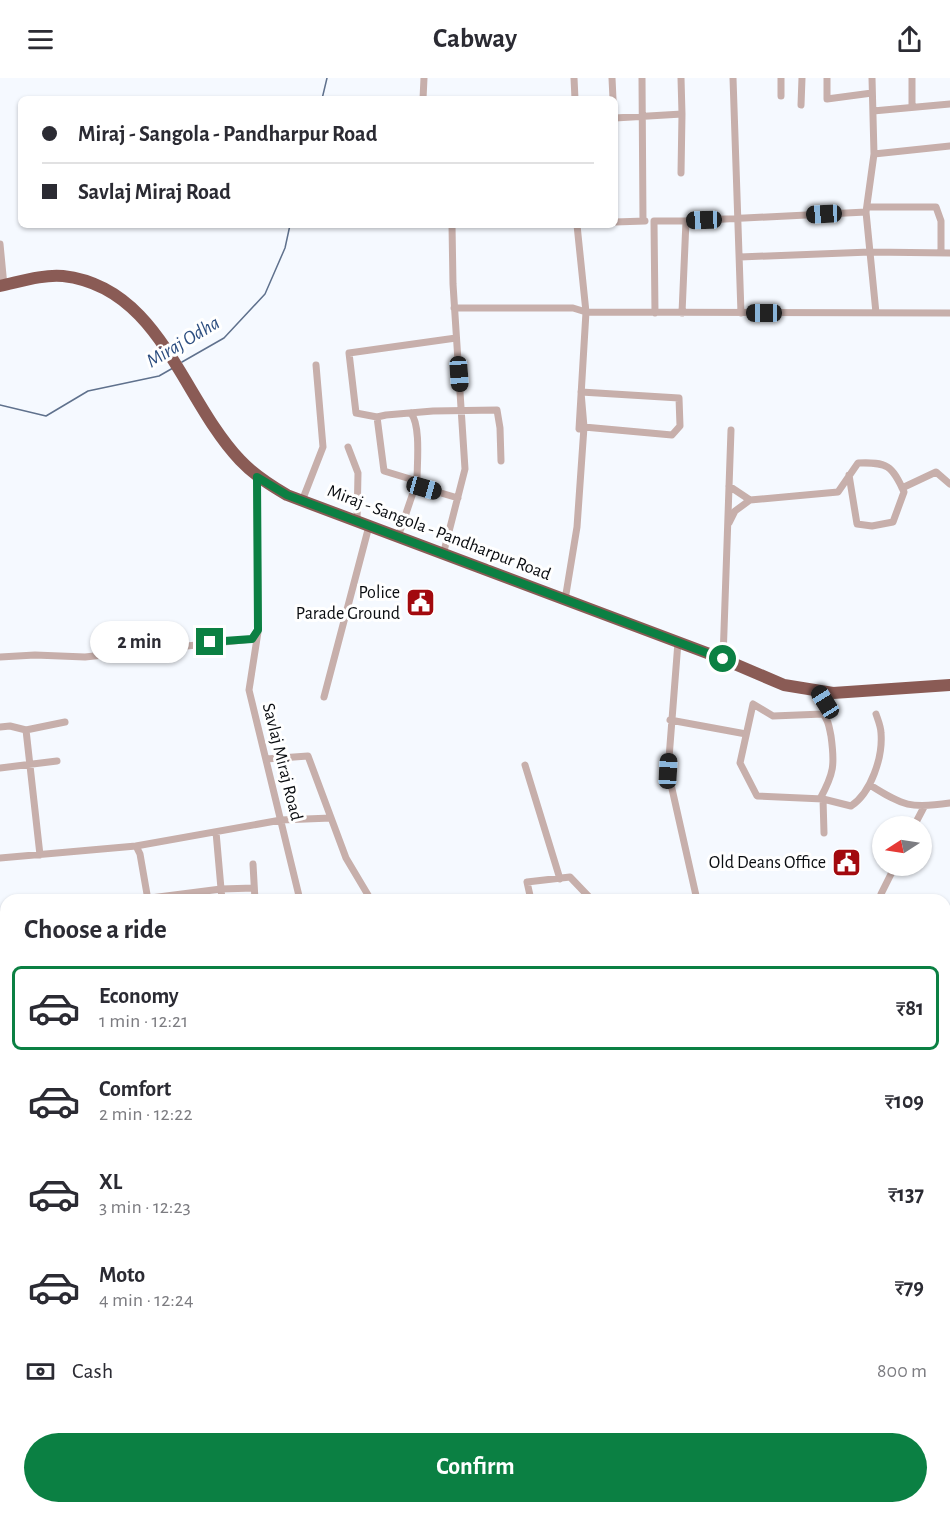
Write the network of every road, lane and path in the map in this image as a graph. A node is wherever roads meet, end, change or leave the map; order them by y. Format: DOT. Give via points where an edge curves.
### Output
graph roads {
  1 [pos="424,78"];
  2 [pos="574,78"];
  3 [pos="612,78"];
  4 [pos="642,78"];
  5 [pos="681,78"];
  6 [pos="733,78"];
  7 [pos="781,78"];
  8 [pos="802,78"];
  9 [pos="827,78"];
  10 [pos="872,78"];
  11 [pos="912,78"];
  12 [pos="872,93"];
  13 [pos="423,96"];
  14 [pos="575,96"];
  15 [pos="613,96"];
  16 [pos="781,96"];
  17 [pos="950,104"];
  18 [pos="801,105"];
  19 [pos="912,106"];
  20 [pos="873,111"];
  21 [pos="682,114"];
  22 [pos="642,116"];
  23 [pos="618,117"];
  24 [pos="950,146"];
  25 [pos="874,154"];
  26 [pos="681,173"];
  27 [pos="866,210"];
  28 [pos="739,219"];
  29 [pos="643,221"];
  30 [pos="654,221"];
  31 [pos="686,221"];
  32 [pos="618,222"];
  33 [pos="452,228"];
  34 [pos="577,228"];
  35 [pos="0,244"];
  36 [pos="870,252"];
  37 [pos="941,252"];
  38 [pos="950,253"];
  39 [pos="740,257"];
  40 [pos="2,286"];
  41 [pos="454,308"];
  42 [pos="586,312"];
  43 [pos="656,313"];
  44 [pos="682,313"];
  45 [pos="741,313"];
  46 [pos="876,313"];
  47 [pos="950,313"];
  48 [pos="456,338"];
  49 [pos="316,365"];
  50 [pos="581,392"];
  51 [pos="461,410"];
  52 [pos="411,413"];
  53 [pos="377,417"];
  54 [pos="584,427"];
  55 [pos="731,430"];
  56 [pos="348,447"];
  57 [pos="501,460"];
  58 [pos="849,475"];
  59 [pos="257,477"];
  60 [pos="417,481"];
  61 [pos="950,484"];
  62 [pos="729,486"];
  63 [pos="902,488"];
  64 [pos="458,498"];
  65 [pos="750,500"];
  66 [pos="302,501"];
  67 [pos="357,522"];
  68 [pos="728,525"];
  69 [pos="369,526"];
  70 [pos="398,537"];
  71 [pos="443,555"];
  72 [pos="565,600"];
  73 [pos="258,630"];
  74 [pos="678,642"];
  75 [pos="0,657"];
  76 [pos="723,659"];
  77 [pos="950,685"];
  78 [pos="818,691"];
  79 [pos="324,697"];
  80 [pos="823,714"];
  81 [pos="876,714"];
  82 [pos="670,720"];
  83 [pos="65,723"];
  84 [pos="0,727"];
  85 [pos="26,730"];
  86 [pos="746,734"];
  87 [pos="266,759"];
  88 [pos="57,761"];
  89 [pos="30,765"];
  90 [pos="525,765"];
  91 [pos="0,768"];
  92 [pos="870,785"];
  93 [pos="822,799"];
  94 [pos="950,803"];
  95 [pos="924,807"];
  96 [pos="919,816"];
  97 [pos="331,818"];
  98 [pos="281,820"];
  99 [pos="216,832"];
  100 [pos="824,833"];
  101 [pos="136,846"];
  102 [pos="40,855"];
  103 [pos="0,858"];
  104 [pos="253,864"];
  105 [pos="890,876"];
  106 [pos="560,879"];
  107 [pos="254,888"];
  108 [pos="221,889"];
  109 [pos="147,894"];
  110 [pos="184,894"];
  111 [pos="221,894"];
  112 [pos="254,894"];
  113 [pos="299,894"];
  114 [pos="367,894"];
  115 [pos="530,894"];
  116 [pos="586,894"];
  117 [pos="696,894"];
  118 [pos="881,894"];
  1 -- 13 [label="street"];
  2 -- 14 [label="street"];
  3 -- 15 [label="street"];
  4 -- 22 [label="street"];
  5 -- 21 [label="street"];
  6 -- 28 [label="street"];
  7 -- 16 [label="street"];
  8 -- 18 [label="street"];
  9 -- 12 [label="street" via="827,99"];
  10 -- 12 [label="street"];
  11 -- 19 [label="street"];
  12 -- 20 [label="street"];
  17 -- 19 [label="street"];
  19 -- 20 [label="street"];
  20 -- 25 [label="street"];
  21 -- 22 [label="street"];
  21 -- 26 [label="street"];
  22 -- 23 [label="street"];
  22 -- 29 [label="street"];
  24 -- 25 [label="street"];
  25 -- 27 [label="street"];
  27 -- 28 [label="street"];
  27 -- 36 [label="street"];
  27 -- 37 [label="street" via="936,207 941,221"];
  28 -- 31 [label="street"];
  28 -- 39 [label="street"];
  29 -- 30 [label="street"];
  29 -- 32 [label="street"];
  30 -- 31 [label="street"];
  30 -- 43 [label="street"];
  31 -- 44 [label="street"];
  33 -- 41 [label="street"];
  34 -- 42 [label="street"];
  35 -- 40 [label="street"];
  36 -- 37 [label="street"];
  36 -- 39 [label="street"];
  36 -- 46 [label="street"];
  37 -- 38 [label="street"];
  39 -- 45 [label="street"];
  40 -- 59 [label="highway, Miraj - Sangola - Pandharpur Road" via="60,276 88,281 117,294 162,342 197,401 238,458"];
  41 -- 42 [label="street" via="573,308"];
  41 -- 48 [label="street"];
  42 -- 43 [label="street"];
  42 -- 50 [label="street"];
  43 -- 44 [label="street"];
  44 -- 45 [label="street"];
  45 -- 46 [label="street"];
  46 -- 47 [label="street"];
  48 -- 51 [label="street"];
  48 -- 53 [label="street" via="349,353 356,413"];
  49 -- 66 [label="street" via="323,447"];
  50 -- 54 [label="street" via="579,429"];
  50 -- 54 [label="street" via="680,398 680,426 672,435"];
  51 -- 52 [label="street"];
  51 -- 57 [label="street" via="497,410"];
  51 -- 64 [label="street" via="465,469"];
  52 -- 53 [label="street"];
  52 -- 60 [label="street" via="416,428"];
  53 -- 60 [label="street" via="384,471"];
  54 -- 72 [label="street" via="577,527"];
  55 -- 62 [label="street"];
  56 -- 67 [label="street" via="358,473"];
  58 -- 63 [label="street" via="858,463 879,462 892,470"];
  58 -- 63 [label="street" via="857,524 893,522"];
  58 -- 65 [label="street" via="838,492"];
  59 -- 66 [label="highway, Miraj - Sangola - Pandharpur Road"];
  59 -- 73 [label="street, Savlaj Miraj Road"];
  60 -- 64 [label="street" via="424,488"];
  60 -- 70 [label="street"];
  61 -- 63 [label="street" via="936,472"];
  62 -- 65 [label="street"];
  62 -- 68 [label="street"];
  64 -- 71 [label="street"];
  65 -- 68 [label="street" via="735,511"];
  66 -- 67 [label="highway, Miraj - Sangola - Pandharpur Road"];
  67 -- 69 [label="highway, Miraj - Sangola - Pandharpur Road"];
  68 -- 76 [label="street"];
  69 -- 70 [label="highway, Miraj - Sangola - Pandharpur Road"];
  69 -- 79 [label="street"];
  70 -- 71 [label="highway, Miraj - Sangola - Pandharpur Road"];
  71 -- 72 [label="highway, Miraj - Sangola - Pandharpur Road"];
  72 -- 74 [label="highway, Miraj - Sangola - Pandharpur Road"];
  73 -- 75 [label="street" via="252,639 85,657"];
  73 -- 87 [label="street, Savlaj Miraj Road" via="249,690"];
  74 -- 76 [label="highway, Miraj - Sangola - Pandharpur Road"];
  74 -- 82 [label="street"];
  76 -- 78 [label="highway, Miraj - Sangola - Pandharpur Road" via="784,685"];
  77 -- 78 [label="highway, Miraj - Sangola - Pandharpur Road"];
  78 -- 80 [label="street" via="825,702"];
  80 -- 86 [label="street" via="774,716 753,704"];
  80 -- 93 [label="street" via="828,721 835,761"];
  81 -- 92 [label="street" via="881,733"];
  82 -- 86 [label="street"];
  82 -- 117 [label="street" via="668,771"];
  83 -- 85 [label="street"];
  84 -- 85 [label="street"];
  85 -- 89 [label="street"];
  86 -- 93 [label="street" via="740,763 757,796"];
  87 -- 97 [label="street" via="308,756"];
  87 -- 98 [label="street, Savlaj Miraj Road"];
  88 -- 89 [label="street"];
  89 -- 91 [label="street"];
  89 -- 102 [label="street"];
  90 -- 106 [label="street"];
  92 -- 93 [label="street" via="862,799 851,806"];
  92 -- 95 [label="street" via="897,802"];
  93 -- 100 [label="street"];
  94 -- 95 [label="street"];
  95 -- 96 [label="street"];
  97 -- 98 [label="street"];
  97 -- 114 [label="street" via="346,858"];
  98 -- 99 [label="street"];
  98 -- 113 [label="street, Savlaj Miraj Road"];
  99 -- 101 [label="street"];
  99 -- 108 [label="street"];
  101 -- 102 [label="street"];
  101 -- 109 [label="street"];
  102 -- 103 [label="street"];
  104 -- 107 [label="street"];
  105 -- 118 [label="street"];
  106 -- 115 [label="street" via="527,882"];
  106 -- 116 [label="street" via="570,878"];
  107 -- 108 [label="street"];
  107 -- 112 [label="street"];
  108 -- 110 [label="street"];
  108 -- 111 [label="street"];
}
